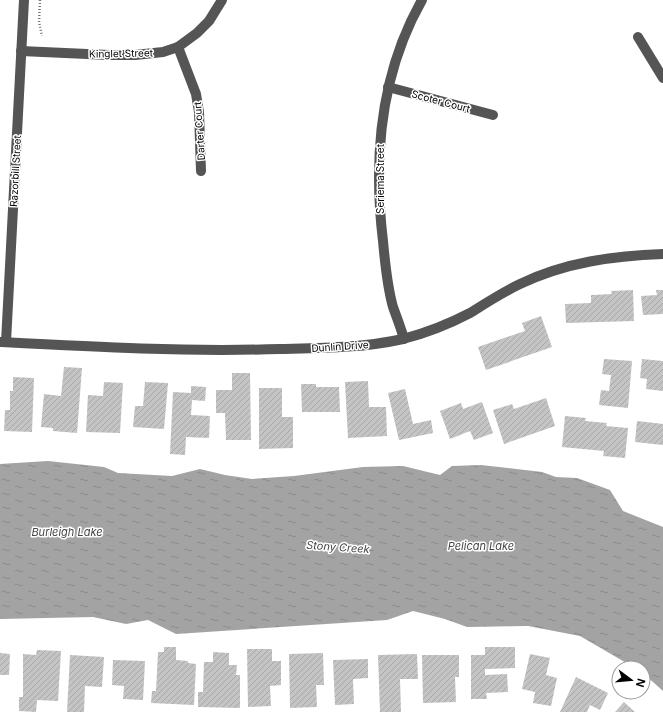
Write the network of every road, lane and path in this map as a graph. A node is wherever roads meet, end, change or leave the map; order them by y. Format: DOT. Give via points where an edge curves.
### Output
graph roads {
  1 [pos="24,0"];
  2 [pos="40,0"];
  3 [pos="222,0"];
  4 [pos="422,0"];
  5 [pos="42,36"];
  6 [pos="638,37"];
  7 [pos="178,47"];
  8 [pos="21,51"];
  9 [pos="663,78"];
  10 [pos="388,87"];
  11 [pos="493,115"];
  12 [pos="201,171"];
  13 [pos="663,254"];
  14 [pos="404,338"];
  15 [pos="3,342"];
  1 -- 8 [label="street, Razorbill Street"];
  2 -- 5 [label="path" via="39,22"];
  3 -- 7 [label="street, Kinglet Street" via="209,21"];
  4 -- 10 [label="street, Seriema Street" via="399,49"];
  6 -- 9 [label="street"];
  7 -- 8 [label="street, Kinglet Street" via="163,52 135,55"];
  7 -- 12 [label="street, Darter Court" via="196,94"];
  8 -- 15 [label="street, Razorbill Street"];
  10 -- 11 [label="street, Scoter Court"];
  10 -- 14 [label="street, Seriema Street" via="379,153 381,224 393,306"];
  13 -- 14 [label="street, Dunlin Drive" via="602,259 563,267 516,286 444,326"];
  14 -- 15 [label="street, Dunlin Drive" via="338,348 218,351"];
}
